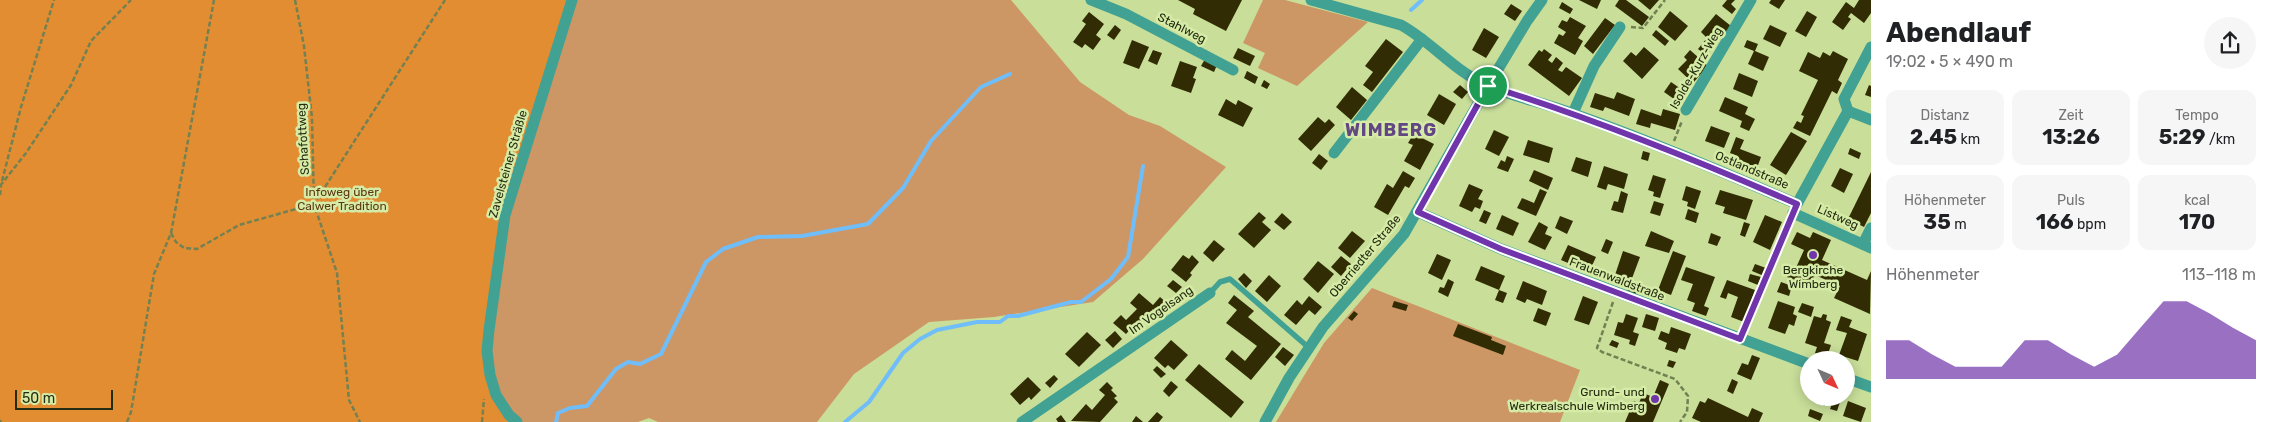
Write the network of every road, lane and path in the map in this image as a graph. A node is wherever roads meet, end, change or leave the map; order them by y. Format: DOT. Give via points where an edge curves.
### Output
graph roads {
  1 [pos="54,0"];
  2 [pos="131,0"];
  3 [pos="214,0"];
  4 [pos="295,0"];
  5 [pos="445,0"];
  6 [pos="572,0"];
  7 [pos="1091,0"];
  8 [pos="1311,0"];
  9 [pos="1542,0"];
  10 [pos="1665,0"];
  11 [pos="1751,0"];
  12 [pos="1620,26"];
  13 [pos="1422,39"];
  14 [pos="1871,48"];
  15 [pos="1234,70"];
  16 [pos="1488,86"];
  17 [pos="1686,110"];
  18 [pos="1848,111"];
  19 [pos="1573,113"];
  20 [pos="1871,120"];
  21 [pos="1670,152"];
  22 [pos="1334,153"];
  23 [pos="1,185"];
  24 [pos="0,195"];
  25 [pos="314,204"];
  26 [pos="1795,209"];
  27 [pos="1418,212"];
  28 [pos="1871,228"];
  29 [pos="171,232"];
  30 [pos="1867,246"];
  31 [pos="1210,293"];
  32 [pos="1616,293"];
  33 [pos="1740,339"];
  34 [pos="1308,347"];
  35 [pos="1800,361"];
  36 [pos="1855,381"];
  37 [pos="1871,387"];
  38 [pos="127,422"];
  39 [pos="360,422"];
  40 [pos="517,422"];
  41 [pos="1022,422"];
  42 [pos="1265,422"];
  43 [pos="1680,422"];
  1 -- 23 [label="path"];
  2 -- 23 [label="path" via="91,41 71,85"];
  3 -- 29 [label="path"];
  4 -- 25 [label="path, Schafottweg" via="312,118"];
  5 -- 25 [label="path"];
  6 -- 40 [label="street, Zavelsteiner Sträßle" via="506,215 486,351 496,395"];
  7 -- 15 [label="street, Stahlweg" via="1126,14"];
  8 -- 13 [label="street, Ostlandstraße" via="1401,25"];
  9 -- 16 [label="street, Oberriedter Straße"];
  10 -- 12 [label="path" via="1643,28"];
  11 -- 17 [label="street, Isolde-Kurz-Weg"];
  12 -- 19 [label="street" via="1583,87"];
  13 -- 16 [label="street, Ostlandstraße" via="1465,73"];
  13 -- 22 [label="street"];
  14 -- 18 [label="street" via="1844,99"];
  16 -- 19 [label="street, Ostlandstraße"];
  16 -- 27 [label="street, Oberriedter Straße"];
  17 -- 21 [label="path, Isolde-Kurz-Weg"];
  18 -- 20 [label="street"];
  18 -- 26 [label="street, Ostlandstraße"];
  19 -- 21 [label="street, Ostlandstraße"];
  21 -- 26 [label="street, Ostlandstraße" via="1717,169"];
  23 -- 24 [label="path"];
  25 -- 29 [label="path" via="239,225 198,248 184,248"];
  25 -- 39 [label="path, Schafottweg" via="337,274 350,400"];
  26 -- 30 [label="street, Listweg"];
  26 -- 33 [label="lane"];
  27 -- 32 [label="street, Frauenwaldstraße" via="1501,249"];
  27 -- 34 [label="street, Oberriedter Straße" via="1404,234"];
  28 -- 30 [label="street"];
  29 -- 38 [label="path" via="154,274"];
  31 -- 34 [label="lane, Im Vogelsang" via="1220,282 1230,279"];
  31 -- 41 [label="street, Im Vogelsang"];
  32 -- 33 [label="street, Frauenwaldstraße"];
  32 -- 43 [label="path" via="1597,348 1675,379 1688,396 1687,412"];
  33 -- 35 [label="street, Frauenwaldstraße"];
  34 -- 42 [label="street, Oberriedter Straße"];
  36 -- 37 [label="street"];
}
